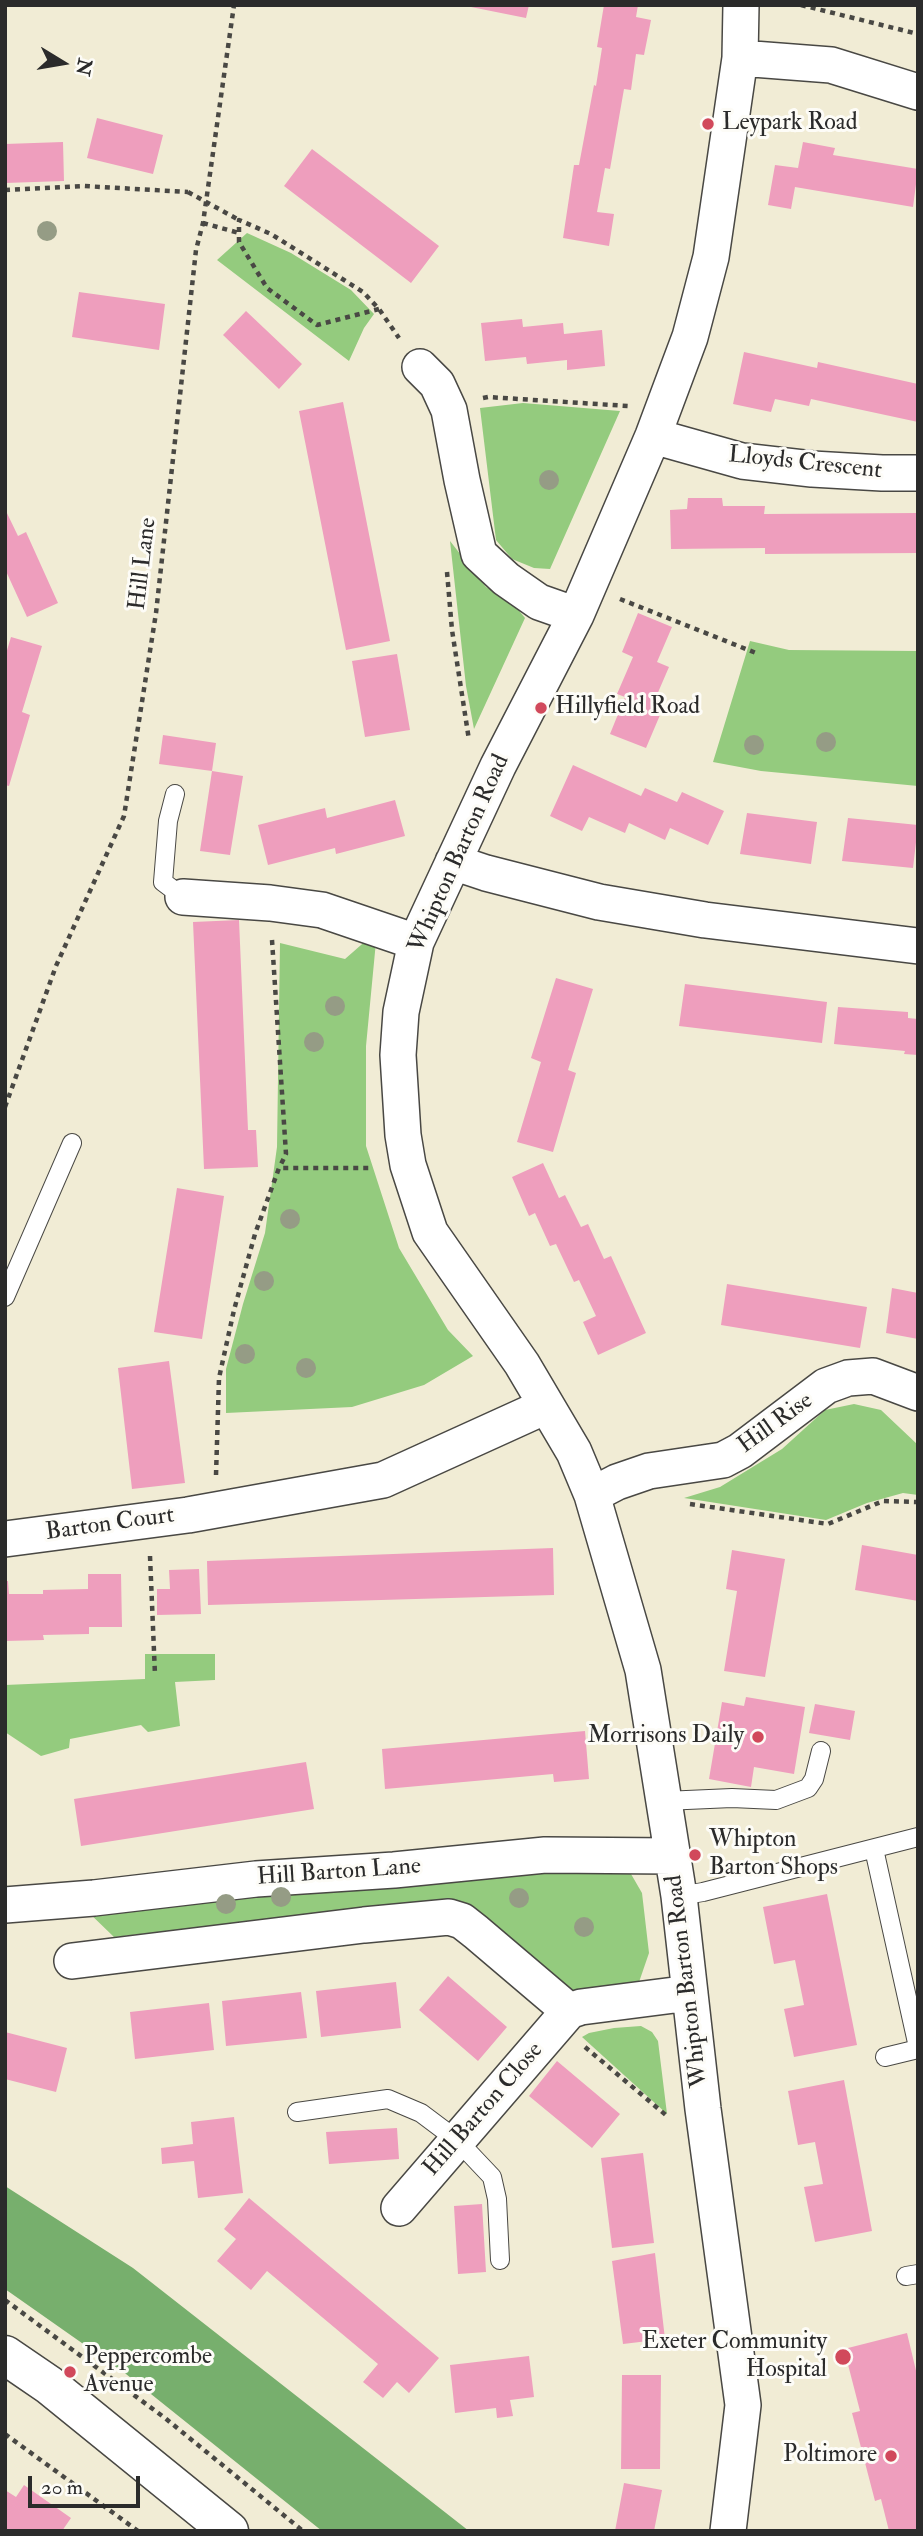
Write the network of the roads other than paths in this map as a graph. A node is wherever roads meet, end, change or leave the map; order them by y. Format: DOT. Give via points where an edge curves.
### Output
graph roads {
  1 [pos="741,5"];
  2 [pos="740,58"];
  3 [pos="918,92"];
  4 [pos="420,367"];
  5 [pos="653,436"];
  6 [pos="918,473"];
  7 [pos="576,615"];
  8 [pos="175,794"];
  9 [pos="453,862"];
  10 [pos="183,897"];
  11 [pos="416,942"];
  12 [pos="918,946"];
  13 [pos="72,1143"];
  14 [pos="5,1297"];
  15 [pos="918,1393"];
  16 [pos="546,1406"];
  17 [pos="592,1496"];
  18 [pos="5,1539"];
  19 [pos="821,1751"];
  20 [pos="664,1801"];
  21 [pos="918,1837"];
  22 [pos="874,1849"];
  23 [pos="673,1856"];
  24 [pos="679,1896"];
  25 [pos="5,1905"];
  26 [pos="72,1961"];
  27 [pos="690,1993"];
  28 [pos="564,2017"];
  29 [pos="918,2048"];
  30 [pos="885,2057"];
  31 [pos="297,2112"];
  32 [pos="457,2140"];
  33 [pos="400,2208"];
  34 [pos="500,2260"];
  35 [pos="5,2355"];
  36 [pos="229,2531"];
  37 [pos="728,2531"];
  1 -- 2 [label="street, Whipton Barton Road"];
  2 -- 3 [label="street" via="831,65"];
  2 -- 5 [label="street, Whipton Barton Road" via="711,257 690,337"];
  4 -- 7 [label="street" via="437,384 449,410 479,554 539,602"];
  5 -- 6 [label="street, Lloyds Crescent" via="742,461"];
  5 -- 7 [label="street, Whipton Barton Road"];
  7 -- 9 [label="street, Whipton Barton Road"];
  8 -- 10 [label="lane" via="163,882"];
  9 -- 11 [label="street, Whipton Barton Road"];
  9 -- 12 [label="street" via="599,902"];
  10 -- 11 [label="street" via="322,910"];
  11 -- 16 [label="street, Whipton Barton Road" via="401,1012 398,1055 408,1165 430,1232"];
  13 -- 14 [label="lane"];
  15 -- 17 [label="street, Hill Rise" via="873,1376 848,1378 826,1387 723,1460 649,1471"];
  16 -- 17 [label="street, Whipton Barton Road" via="574,1452"];
  16 -- 18 [label="street, Barton Court" via="383,1480 215,1510"];
  17 -- 20 [label="street, Whipton Barton Road" via="643,1671"];
  19 -- 20 [label="lane" via="808,1788 776,1800"];
  20 -- 23 [label="street, Whipton Barton Road"];
  21 -- 22 [label="lane"];
  22 -- 24 [label="lane"];
  22 -- 29 [label="lane"];
  23 -- 24 [label="street, Whipton Barton Road"];
  23 -- 25 [label="street, Hill Barton Lane" via="545,1855"];
  24 -- 27 [label="street, Whipton Barton Road"];
  26 -- 28 [label="street" via="449,1917 476,1932"];
  27 -- 28 [label="street" via="581,2007"];
  27 -- 37 [label="street, Whipton Barton Road" via="743,2405"];
  28 -- 32 [label="street, Hill Barton Close"];
  29 -- 30 [label="lane"];
  31 -- 32 [label="lane" via="388,2099 421,2113"];
  32 -- 33 [label="street, Hill Barton Close"];
  32 -- 34 [label="lane" via="492,2177"];
  35 -- 36 [label="main road" via="49,2385"];
}
